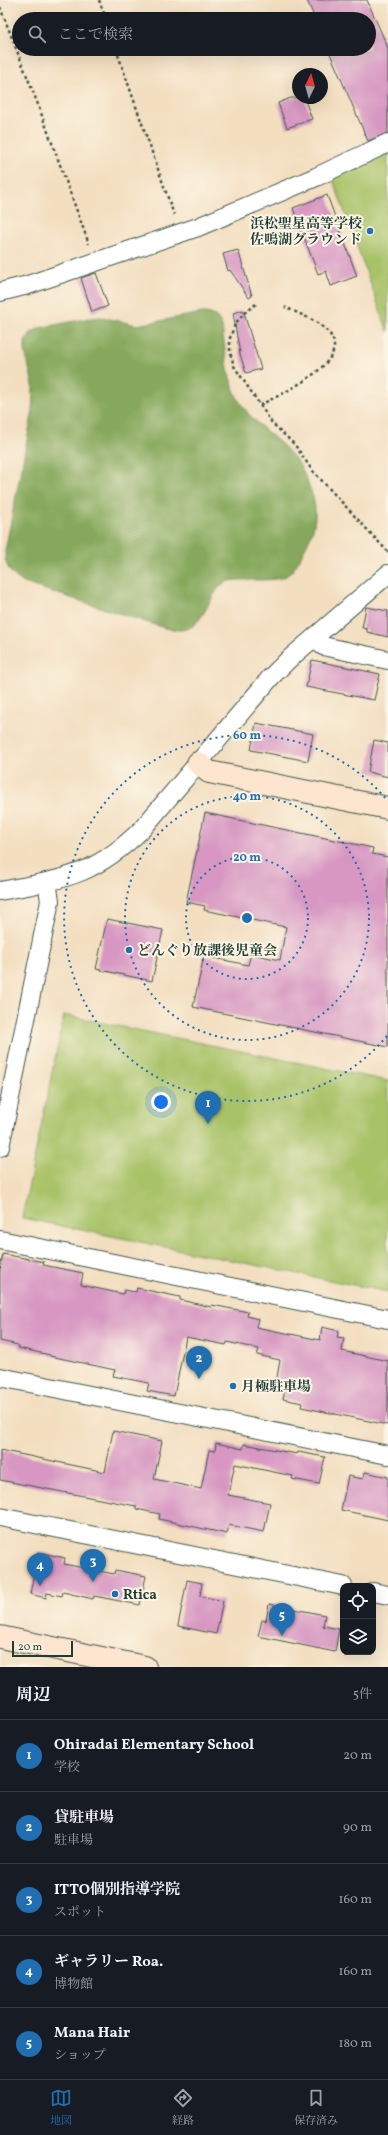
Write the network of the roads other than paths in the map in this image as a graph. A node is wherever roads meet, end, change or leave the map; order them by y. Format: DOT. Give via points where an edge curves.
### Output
graph roads {
  1 [pos="388,143"];
  2 [pos="0,292"];
  3 [pos="388,574"];
  4 [pos="315,637"];
  5 [pos="388,660"];
  6 [pos="198,763"];
  7 [pos="388,808"];
  8 [pos="47,882"];
  9 [pos="0,891"];
  10 [pos="0,1147"];
  11 [pos="0,1240"];
  12 [pos="388,1319"];
  13 [pos="0,1376"];
  14 [pos="388,1455"];
  15 [pos="0,1516"];
  16 [pos="340,1585"];
  17 [pos="376,1593"];
  18 [pos="388,1595"];
  19 [pos="0,1638"];
  20 [pos="145,1667"];
  1 -- 2 [label="street" via="316,178 180,233"];
  3 -- 4 [label="street"];
  4 -- 5 [label="street" via="323,646"];
  4 -- 6 [label="street" via="271,678"];
  6 -- 7 [label="street" via="209,772"];
  6 -- 8 [label="street" via="124,847 80,874"];
  8 -- 9 [label="street"];
  8 -- 10 [label="street" via="50,901"];
  11 -- 12 [label="street"];
  13 -- 14 [label="street"];
  15 -- 16 [label="street"];
  17 -- 18 [label="street"];
  19 -- 20 [label="street"];
}
